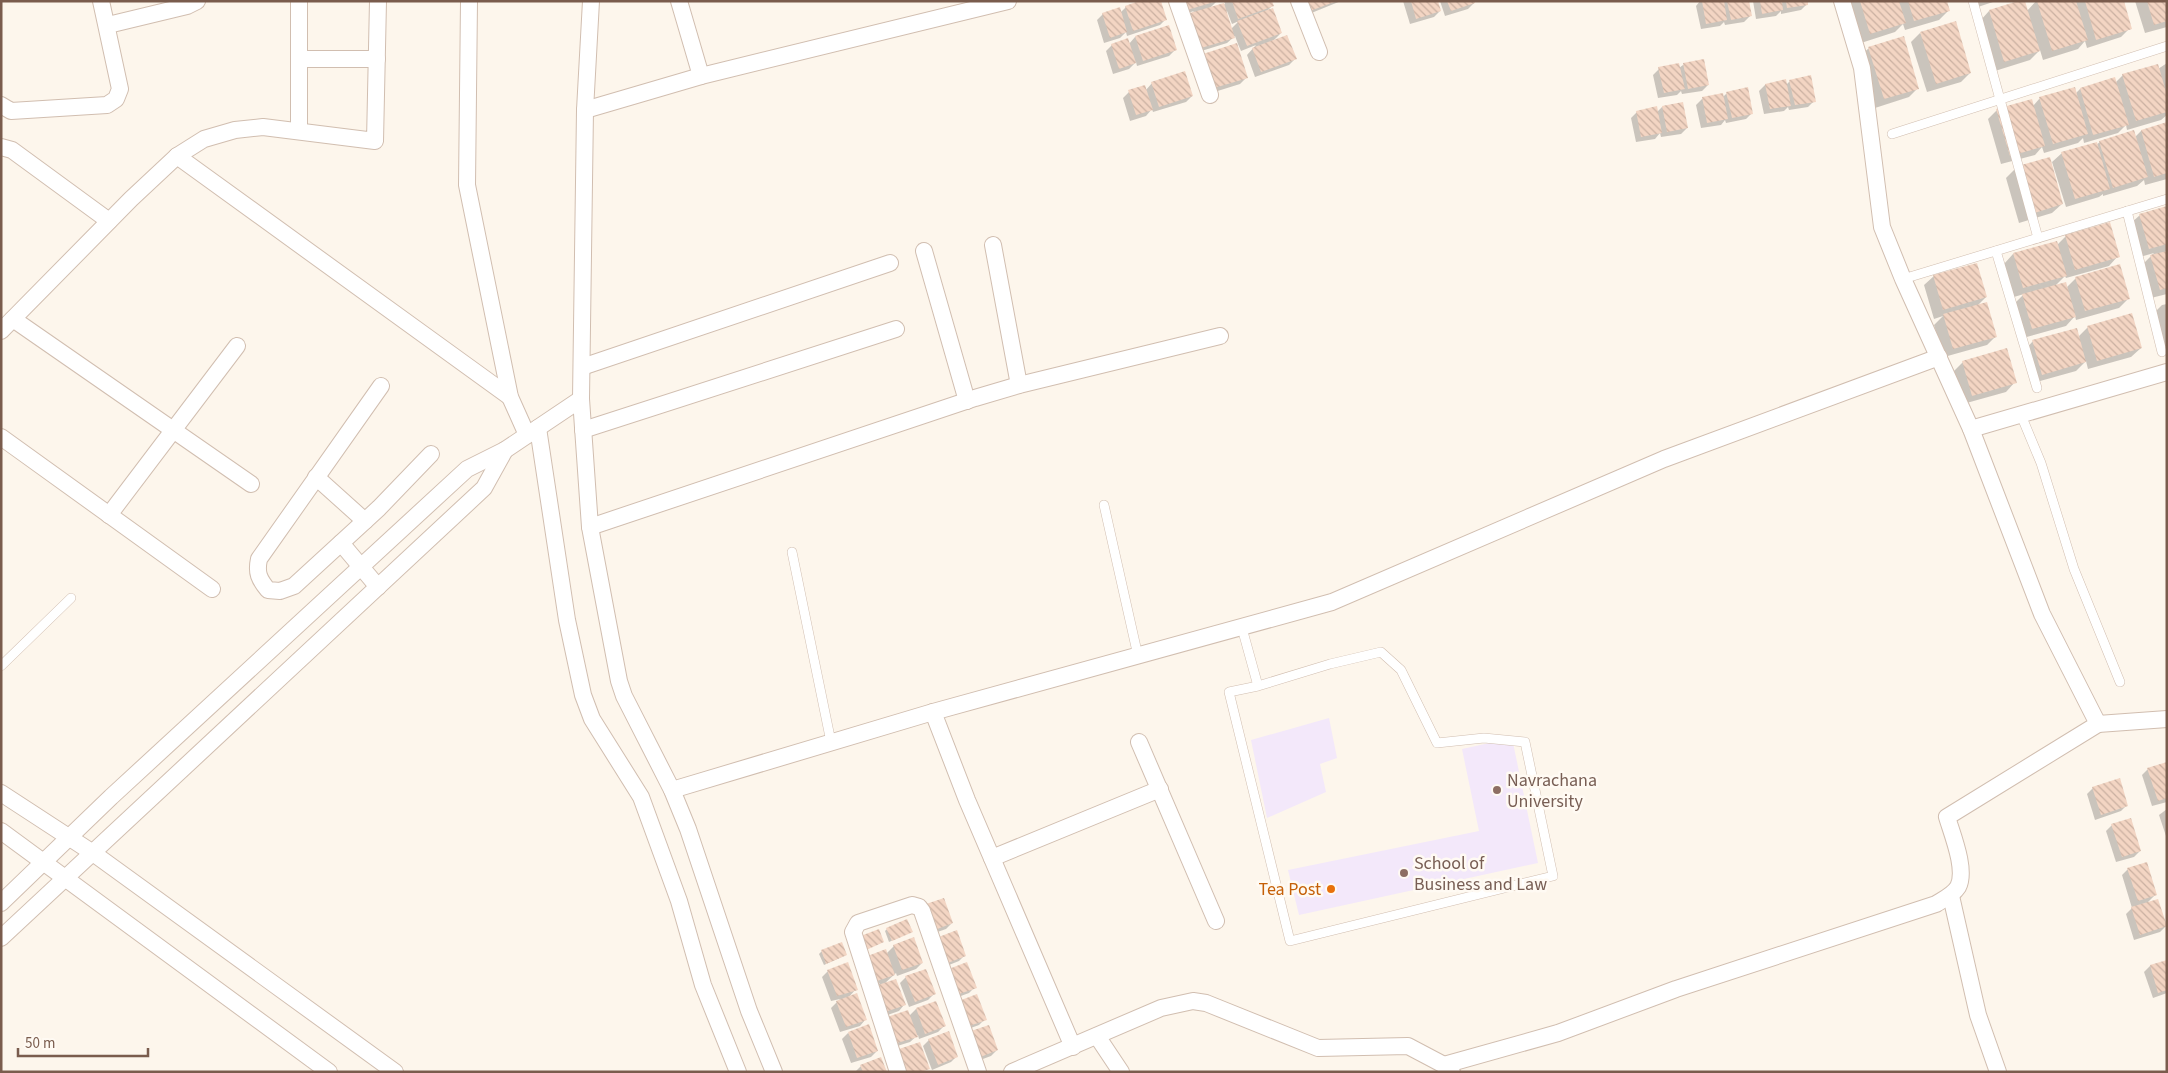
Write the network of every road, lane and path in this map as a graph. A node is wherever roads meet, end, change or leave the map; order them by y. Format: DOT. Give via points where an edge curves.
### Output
graph roads {
  1 [pos="101,1"];
  2 [pos="197,1"];
  3 [pos="299,1"];
  4 [pos="378,1"];
  5 [pos="469,1"];
  6 [pos="591,1"];
  7 [pos="680,1"];
  8 [pos="1008,1"];
  9 [pos="1177,1"];
  10 [pos="1299,1"];
  11 [pos="1842,1"];
  12 [pos="1973,1"];
  13 [pos="108,25"];
  14 [pos="2167,46"];
  15 [pos="1319,52"];
  16 [pos="299,59"];
  17 [pos="377,60"];
  18 [pos="701,76"];
  19 [pos="1210,95"];
  20 [pos="2000,100"];
  21 [pos="1,105"];
  22 [pos="585,110"];
  23 [pos="299,131"];
  24 [pos="1892,134"];
  25 [pos="1,147"];
  26 [pos="177,156"];
  27 [pos="2167,199"];
  28 [pos="2127,211"];
  29 [pos="109,221"];
  30 [pos="2038,238"];
  31 [pos="992,245"];
  32 [pos="924,251"];
  33 [pos="1996,251"];
  34 [pos="890,263"];
  35 [pos="1903,279"];
  36 [pos="13,319"];
  37 [pos="896,329"];
  38 [pos="1,331"];
  39 [pos="1220,336"];
  40 [pos="237,346"];
  41 [pos="2162,352"];
  42 [pos="1939,357"];
  43 [pos="582,367"];
  44 [pos="2167,372"];
  45 [pos="1019,385"];
  46 [pos="381,386"];
  47 [pos="2037,388"];
  48 [pos="510,397"];
  49 [pos="581,399"];
  50 [pos="967,401"];
  51 [pos="2021,415"];
  52 [pos="1971,429"];
  53 [pos="583,430"];
  54 [pos="173,431"];
  55 [pos="533,432"];
  56 [pos="1,437"];
  57 [pos="505,450"];
  58 [pos="431,454"];
  59 [pos="316,477"];
  60 [pos="250,484"];
  61 [pos="1104,505"];
  62 [pos="109,514"];
  63 [pos="365,521"];
  64 [pos="590,527"];
  65 [pos="341,543"];
  66 [pos="792,552"];
  67 [pos="360,567"];
  68 [pos="378,587"];
  69 [pos="212,589"];
  70 [pos="71,598"];
  71 [pos="1242,628"];
  72 [pos="1138,656"];
  73 [pos="1,666"];
  74 [pos="2120,682"];
  75 [pos="1258,686"];
  76 [pos="933,712"];
  77 [pos="2167,720"];
  78 [pos="2098,724"];
  79 [pos="832,742"];
  80 [pos="1139,742"];
  81 [pos="1160,789"];
  82 [pos="672,790"];
  83 [pos="1,793"];
  84 [pos="1,831"];
  85 [pos="70,838"];
  86 [pos="92,853"];
  87 [pos="992,858"];
  88 [pos="43,863"];
  89 [pos="66,878"];
  90 [pos="1951,896"];
  91 [pos="1,903"];
  92 [pos="1216,921"];
  93 [pos="1,938"];
  94 [pos="1097,1036"];
  95 [pos="1073,1046"];
  96 [pos="1448,1068"];
  97 [pos="1018,1071"];
  98 [pos="329,1072"];
  99 [pos="395,1072"];
  100 [pos="738,1072"];
  101 [pos="774,1072"];
  102 [pos="898,1072"];
  103 [pos="978,1072"];
  104 [pos="1120,1072"];
  105 [pos="1998,1072"];
  1 -- 13 [label="street"];
  2 -- 13 [label="street"];
  3 -- 16 [label="street"];
  4 -- 17 [label="street"];
  5 -- 48 [label="street" via="467,185"];
  6 -- 22 [label="street"];
  7 -- 18 [label="street"];
  8 -- 18 [label="street"];
  9 -- 19 [label="street"];
  10 -- 15 [label="street"];
  11 -- 35 [label="street" via="1862,68 1882,227"];
  12 -- 20 [label="lane"];
  13 -- 21 [label="street" via="120,89 116,99 107,105 11,110"];
  14 -- 20 [label="lane"];
  16 -- 17 [label="street"];
  16 -- 23 [label="street"];
  17 -- 23 [label="street" via="375,141"];
  18 -- 22 [label="street"];
  20 -- 24 [label="lane"];
  20 -- 30 [label="lane"];
  22 -- 43 [label="street"];
  23 -- 26 [label="street" via="263,127 235,130 204,139"];
  25 -- 29 [label="street" via="12,150"];
  26 -- 29 [label="street"];
  26 -- 48 [label="street"];
  27 -- 28 [label="lane"];
  28 -- 30 [label="lane"];
  28 -- 41 [label="lane"];
  29 -- 36 [label="street"];
  30 -- 33 [label="lane"];
  31 -- 45 [label="street"];
  32 -- 50 [label="street"];
  33 -- 35 [label="lane"];
  33 -- 47 [label="lane"];
  34 -- 43 [label="street"];
  35 -- 42 [label="street"];
  36 -- 38 [label="street"];
  36 -- 54 [label="street"];
  37 -- 53 [label="street"];
  39 -- 45 [label="street"];
  40 -- 54 [label="street"];
  42 -- 52 [label="street"];
  42 -- 71 [label="street" via="1664,459 1332,602"];
  43 -- 49 [label="street"];
  44 -- 51 [label="street"];
  45 -- 50 [label="street"];
  46 -- 59 [label="street"];
  48 -- 55 [label="street"];
  49 -- 53 [label="street"];
  49 -- 55 [label="street"];
  50 -- 64 [label="street"];
  51 -- 52 [label="street"];
  51 -- 74 [label="lane" via="2041,463 2074,570"];
  52 -- 78 [label="street" via="2042,614"];
  53 -- 64 [label="street"];
  54 -- 60 [label="street"];
  54 -- 62 [label="street"];
  55 -- 57 [label="street"];
  55 -- 100 [label="street" via="583,695 592,720 641,797 679,901 703,986"];
  56 -- 62 [label="street"];
  57 -- 67 [label="street" via="467,469"];
  57 -- 68 [label="street" via="484,488"];
  58 -- 63 [label="street"];
  59 -- 63 [label="street"];
  59 -- 65 [label="street" via="258,559 256,570 268,590 294,586"];
  61 -- 72 [label="lane"];
  62 -- 69 [label="street"];
  63 -- 65 [label="street"];
  64 -- 82 [label="street" via="619,681 632,715"];
  65 -- 67 [label="street"];
  66 -- 79 [label="lane"];
  67 -- 68 [label="street"];
  67 -- 85 [label="street"];
  68 -- 86 [label="street"];
  70 -- 73 [label="lane"];
  71 -- 72 [label="street"];
  71 -- 75 [label="lane"];
  72 -- 76 [label="street"];
  75 -- 75 [label="lane" via="1381,652 1401,670 1437,743 1484,738 1525,742 1553,876 1290,941 1229,692"];
  76 -- 79 [label="street"];
  76 -- 87 [label="street"];
  77 -- 78 [label="street"];
  78 -- 90 [label="street" via="1947,817 1960,862 1959,886"];
  79 -- 82 [label="street"];
  80 -- 81 [label="street"];
  81 -- 87 [label="street"];
  81 -- 92 [label="street"];
  82 -- 101 [label="street" via="749,1011"];
  83 -- 85 [label="street"];
  84 -- 88 [label="street"];
  85 -- 86 [label="street"];
  85 -- 88 [label="street"];
  86 -- 89 [label="street"];
  86 -- 99 [label="street"];
  87 -- 95 [label="street"];
  88 -- 89 [label="street"];
  88 -- 91 [label="street"];
  89 -- 93 [label="street"];
  89 -- 98 [label="street"];
  90 -- 96 [label="street" via="1936,904"];
  90 -- 105 [label="street" via="1978,1015"];
  94 -- 95 [label="street"];
  94 -- 96 [label="street" via="1162,1008 1193,1001 1206,1002 1318,1048 1408,1046"];
  94 -- 104 [label="street"];
  95 -- 97 [label="street"];
  102 -- 103 [label="street" via="853,932 858,923 912,905 922,911"];
}
